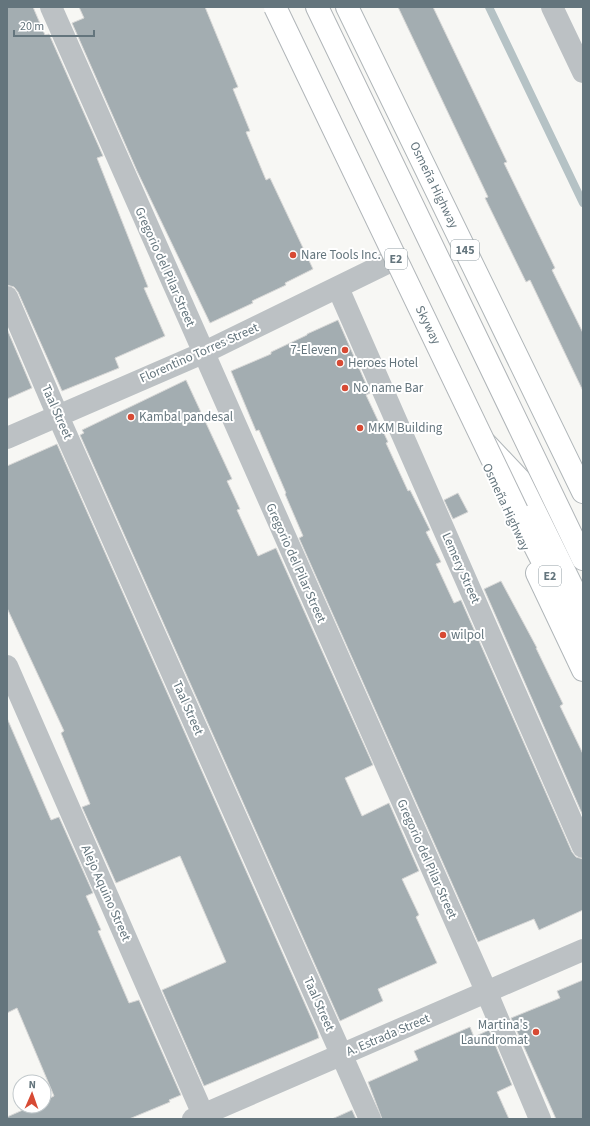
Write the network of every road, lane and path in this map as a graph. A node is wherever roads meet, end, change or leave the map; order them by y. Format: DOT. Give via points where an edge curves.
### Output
graph roads {
  1 [pos="51,7"];
  2 [pos="265,7"];
  3 [pos="275,7"];
  4 [pos="318,7"];
  5 [pos="347,7"];
  6 [pos="552,7"];
  7 [pos="583,72"];
  8 [pos="389,262"];
  9 [pos="338,288"];
  10 [pos="7,297"];
  11 [pos="203,354"];
  12 [pos="58,416"];
  13 [pos="470,431"];
  14 [pos="7,438"];
  15 [pos="583,492"];
  16 [pos="583,559"];
  17 [pos="583,609"];
  18 [pos="583,641"];
  19 [pos="7,666"];
  20 [pos="583,670"];
  21 [pos="583,847"];
  22 [pos="583,950"];
  23 [pos="487,993"];
  24 [pos="342,1055"];
  25 [pos="200,1118"];
  26 [pos="370,1119"];
  27 [pos="540,1119"];
  1 -- 11 [label="street, Gregorio del Pilar Street"];
  2 -- 8 [label="main road, Osmeña Highway"];
  3 -- 18 [label="main road, Skyway / E2, bridge" via="514,504"];
  4 -- 16 [label="main road"];
  5 -- 15 [label="main road, Osmeña Highway / 145"];
  6 -- 7 [label="street"];
  8 -- 9 [label="street, Florentino Torres Street"];
  8 -- 13 [label="main road, Osmeña Highway"];
  9 -- 11 [label="street, Florentino Torres Street"];
  9 -- 21 [label="street, Lemery Street"];
  10 -- 12 [label="street, Taal Street"];
  11 -- 12 [label="street, Florentino Torres Street"];
  11 -- 23 [label="street, Gregorio del Pilar Street"];
  12 -- 14 [label="street, Florentino Torres Street"];
  12 -- 24 [label="street, Taal Street"];
  13 -- 17 [label="main road, Osmeña Highway" via="486,443 519,479"];
  13 -- 20 [label="main road, Osmeña Highway"];
  19 -- 25 [label="street, Alejo Aquino Street"];
  22 -- 23 [label="street, A. Estrada Street"];
  23 -- 24 [label="street, A. Estrada Street"];
  23 -- 27 [label="street, Gregorio del Pilar Street"];
  24 -- 25 [label="street, A. Estrada Street"];
  24 -- 26 [label="street, Taal Street"];
}
